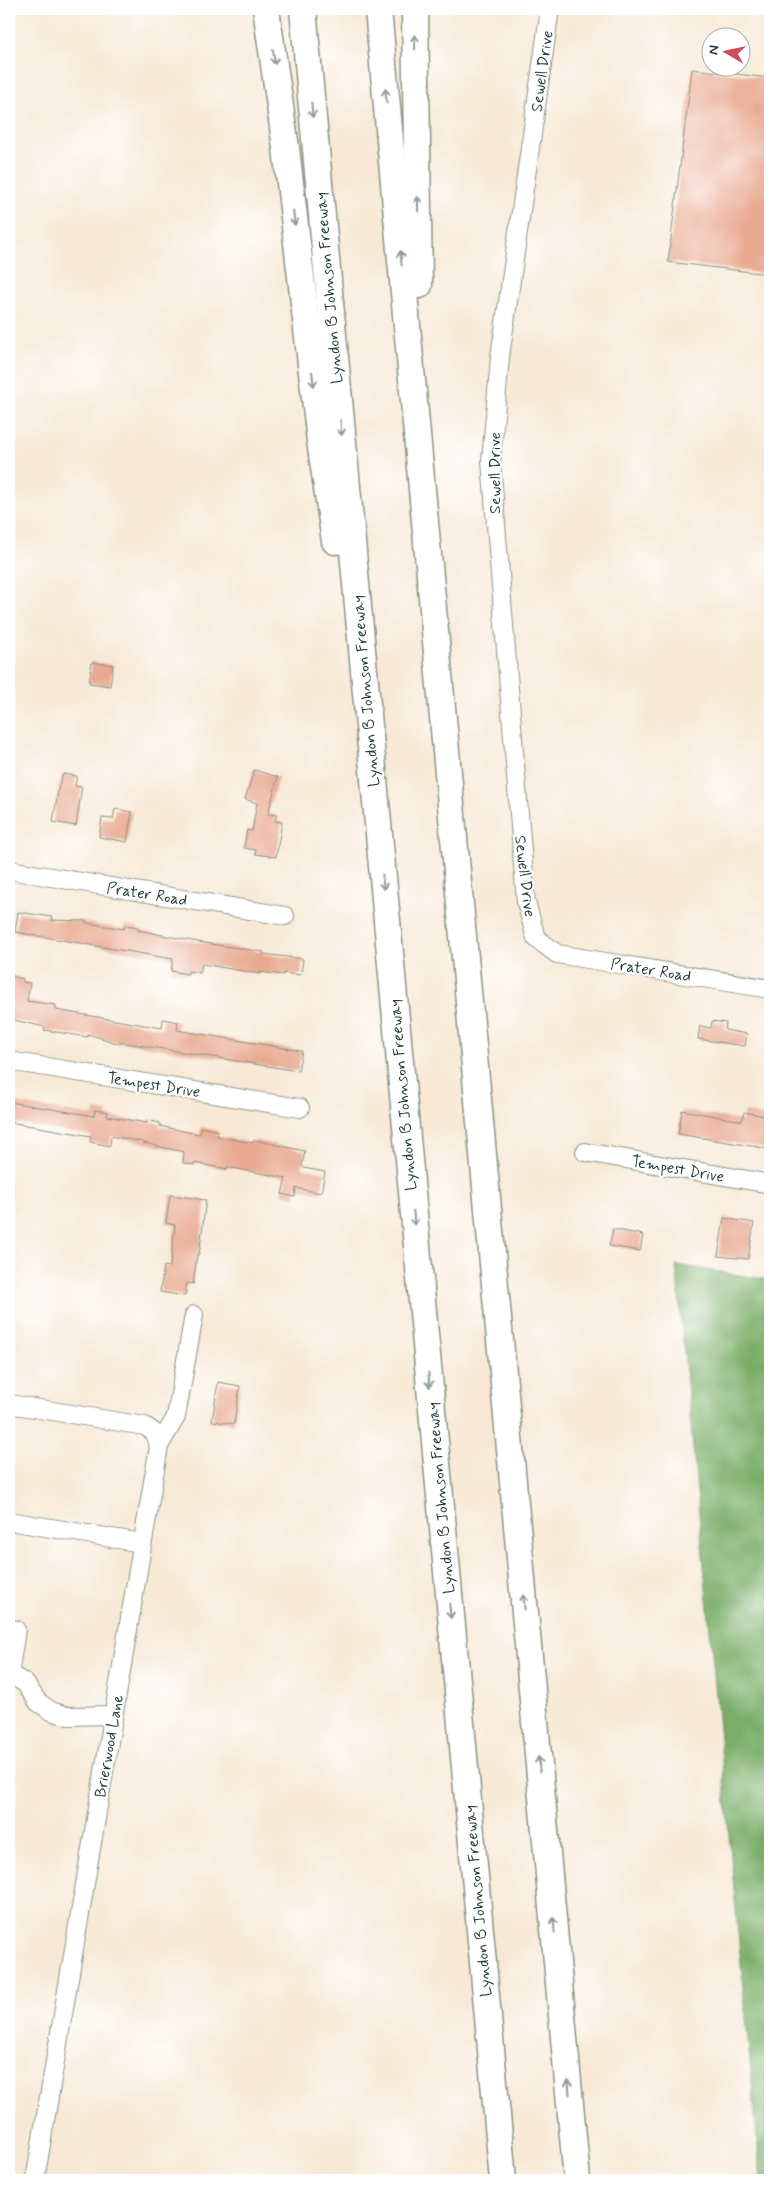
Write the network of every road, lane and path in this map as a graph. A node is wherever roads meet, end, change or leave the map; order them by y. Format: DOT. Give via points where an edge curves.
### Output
graph roads {
  1 [pos="266,9"];
  2 [pos="303,9"];
  3 [pos="378,9"];
  4 [pos="414,9"];
  5 [pos="550,9"];
  6 [pos="423,498"];
  7 [pos="378,833"];
  8 [pos="9,870"];
  9 [pos="285,916"];
  10 [pos="536,938"];
  11 [pos="770,989"];
  12 [pos="9,1061"];
  13 [pos="300,1108"];
  14 [pos="585,1152"];
  15 [pos="770,1184"];
  16 [pos="194,1315"];
  17 [pos="9,1404"];
  18 [pos="159,1446"];
  19 [pos="9,1521"];
  20 [pos="142,1543"];
  21 [pos="12,1630"];
  22 [pos="9,1674"];
  23 [pos="113,1715"];
  24 [pos="573,2136"];
  25 [pos="502,2174"];
  26 [pos="34,2180"];
  27 [pos="578,2180"];
  28 [pos="582,2180"];
  1 -- 7 [label="highway, one-way" via="286,148 320,440"];
  2 -- 7 [label="highway, Lyndon B Johnson Freeway, one-way"];
  6 -- 3 [label="highway, one-way"];
  6 -- 4 [label="highway, one-way"];
  5 -- 10 [label="street, Sewell Drive" via="500,357 491,461 526,902"];
  24 -- 6 [label="highway, one-way"];
  7 -- 25 [label="highway, Lyndon B Johnson Freeway, one-way"];
  8 -- 9 [label="street, Prater Road"];
  10 -- 11 [label="street, Prater Road" via="557,954"];
  12 -- 13 [label="street, Tempest Drive"];
  14 -- 15 [label="street, Tempest Drive"];
  16 -- 18 [label="street, Brierwood Lane" via="176,1417"];
  17 -- 18 [label="street" via="145,1426 155,1433"];
  18 -- 20 [label="street, Brierwood Lane"];
  19 -- 20 [label="street"];
  20 -- 23 [label="street, Brierwood Lane"];
  21 -- 22 [label="street"];
  22 -- 23 [label="street" via="25,1683 38,1702 52,1711 67,1716"];
  23 -- 26 [label="street, Brierwood Lane"];
  24 -- 27 [label="highway"];
  24 -- 28 [label="highway"];
}
